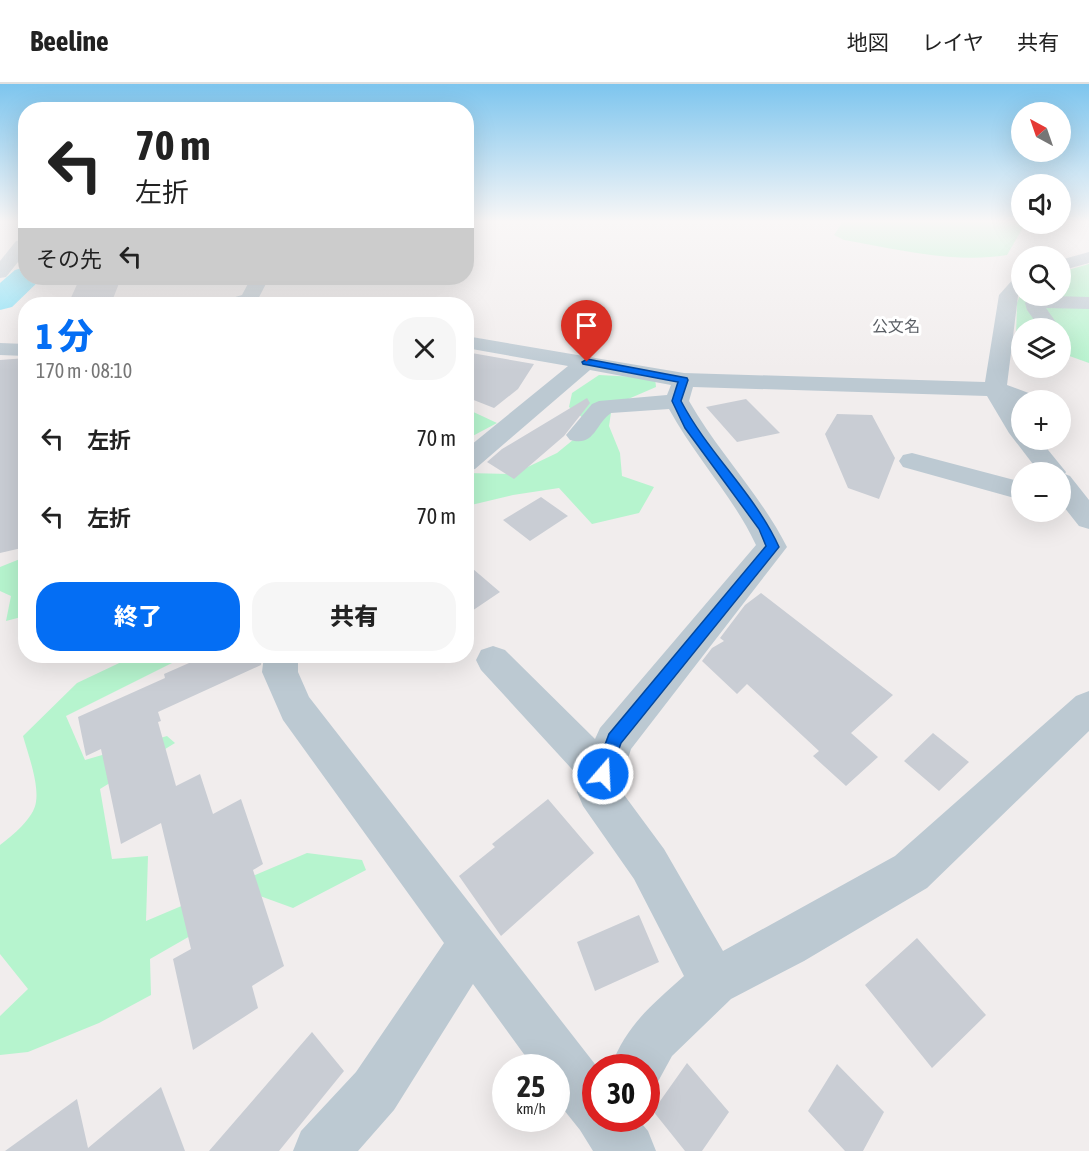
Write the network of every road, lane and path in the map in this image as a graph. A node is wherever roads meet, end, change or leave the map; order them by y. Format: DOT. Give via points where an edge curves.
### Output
graph roads {
  1 [pos="1011,294"];
  2 [pos="1089,303"];
  3 [pos="1043,318"];
  4 [pos="1011,331"];
  5 [pos="474,343"];
  6 [pos="0,349"];
  7 [pos="18,350"];
  8 [pos="1011,350"];
  9 [pos="587,362"];
  10 [pos="995,389"];
  11 [pos="680,391"];
  12 [pos="1011,395"];
  13 [pos="1011,415"];
  14 [pos="579,435"];
  15 [pos="1035,450"];
  16 [pos="474,456"];
  17 [pos="912,461"];
  18 [pos="1045,462"];
  19 [pos="1011,488"];
  20 [pos="493,660"];
  21 [pos="281,663"];
  22 [pos="1089,707"];
  23 [pos="603,774"];
  24 [pos="471,945"];
  25 [pos="714,982"];
  26 [pos="644,1054"];
  27 [pos="582,1090"];
  28 [pos="321,1151"];
  1 -- 4 [label="street"];
  2 -- 3 [label="street" via="1035,303"];
  5 -- 9 [label="street"];
  6 -- 7 [label="street"];
  8 -- 10 [label="street"];
  9 -- 11 [label="street"];
  9 -- 16 [label="street"];
  10 -- 11 [label="street"];
  10 -- 12 [label="street"];
  10 -- 13 [label="street"];
  11 -- 14 [label="street" via="600,409"];
  11 -- 23 [label="street" via="690,428 764,528 772,547 614,740"];
  15 -- 18 [label="street"];
  17 -- 19 [label="street"];
  20 -- 23 [label="street"];
  21 -- 24 [label="street" via="280,672 296,708"];
  22 -- 25 [label="street" via="911,872"];
  23 -- 25 [label="street" via="597,792 649,864"];
  24 -- 27 [label="street"];
  24 -- 28 [label="street" via="375,1091"];
  25 -- 26 [label="street" via="654,1038"];
}
